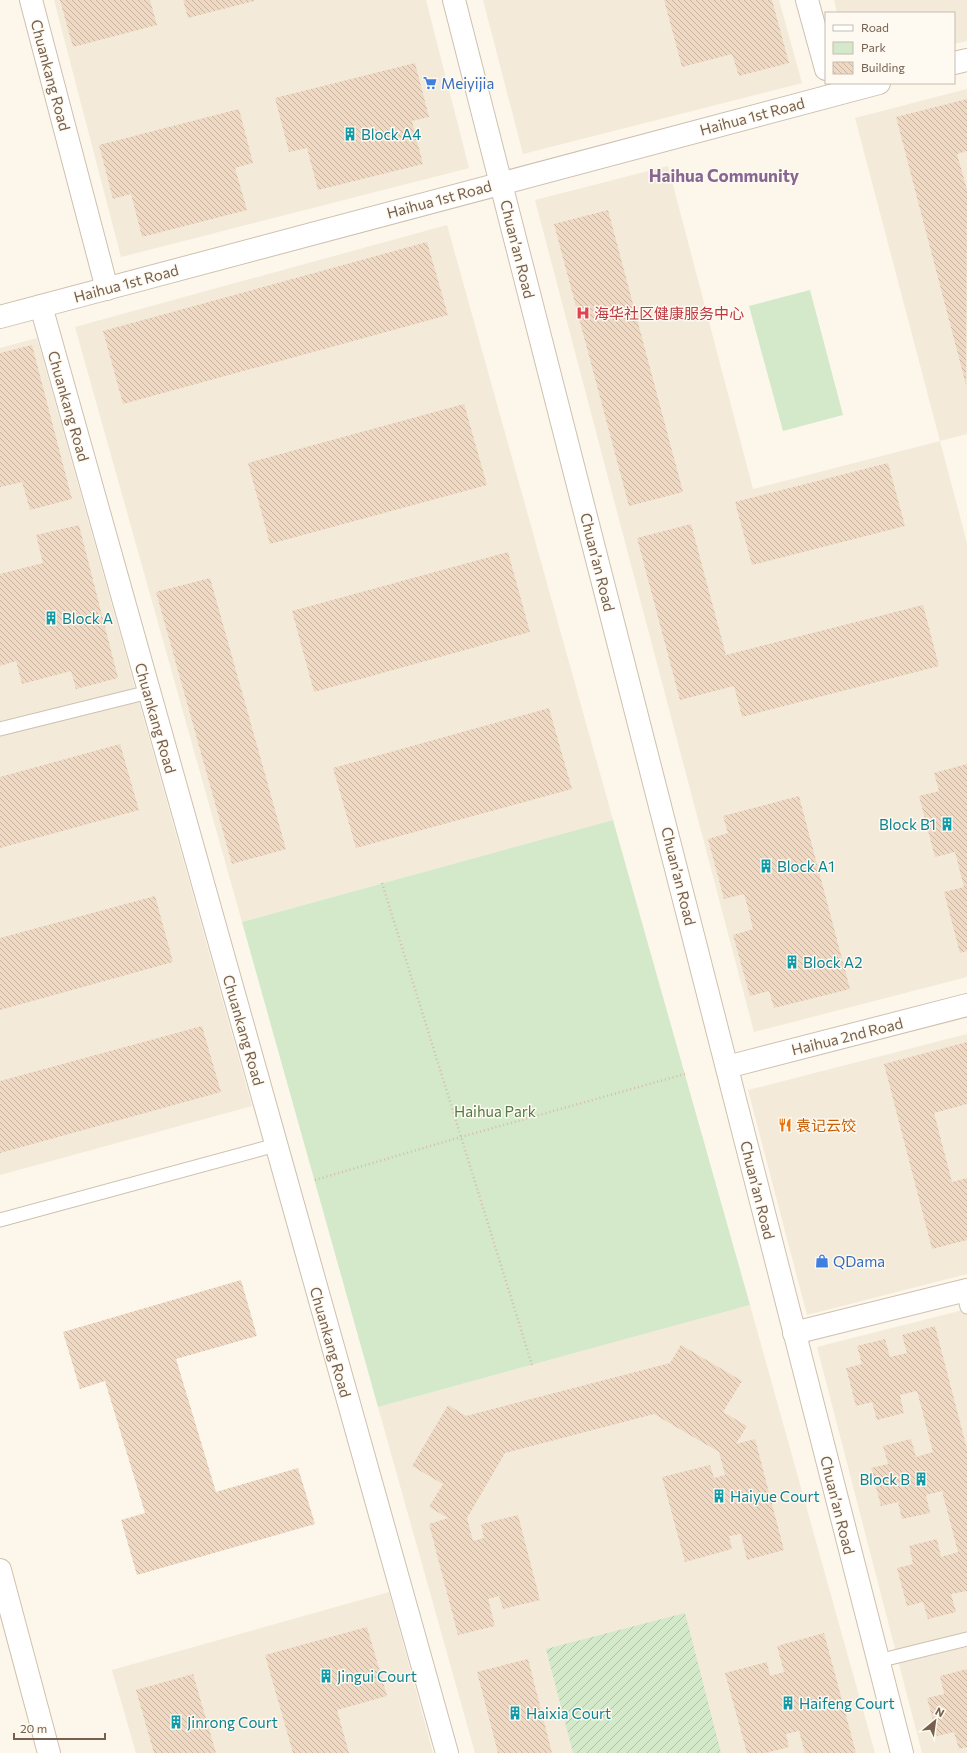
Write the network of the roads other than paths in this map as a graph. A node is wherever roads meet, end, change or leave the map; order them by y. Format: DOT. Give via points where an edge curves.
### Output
graph roads {
  1 [pos="31,0"];
  2 [pos="454,0"];
  3 [pos="807,0"];
  4 [pos="967,60"];
  5 [pos="955,63"];
  6 [pos="825,65"];
  7 [pos="871,84"];
  8 [pos="831,89"];
  9 [pos="501,183"];
  10 [pos="107,289"];
  11 [pos="41,306"];
  12 [pos="0,317"];
  13 [pos="149,692"];
  14 [pos="0,730"];
  15 [pos="967,1005"];
  16 [pos="727,1067"];
  17 [pos="276,1145"];
  18 [pos="0,1220"];
  19 [pos="966,1296"];
  20 [pos="794,1333"];
  21 [pos="0,1570"];
  22 [pos="967,1639"];
  23 [pos="878,1662"];
  24 [pos="49,1753"];
  25 [pos="447,1753"];
  26 [pos="902,1753"];
  1 -- 10 [label="street, Chuankang Road"];
  2 -- 9 [label="street, Chuan’an Road"];
  3 -- 6 [label="street"];
  4 -- 5 [label="street"];
  7 -- 8 [label="street, Haihua 1st Road"];
  8 -- 9 [label="street, Haihua 1st Road"];
  9 -- 10 [label="street, Haihua 1st Road"];
  9 -- 16 [label="street, Chuan’an Road"];
  10 -- 11 [label="street, Haihua 1st Road"];
  11 -- 12 [label="street, Haihua 1st Road"];
  11 -- 13 [label="street, Chuankang Road"];
  13 -- 14 [label="lane"];
  13 -- 17 [label="street, Chuankang Road"];
  15 -- 16 [label="street, Haihua 2nd Road"];
  16 -- 20 [label="street, Chuan’an Road"];
  17 -- 18 [label="lane"];
  17 -- 25 [label="street, Chuankang Road"];
  19 -- 20 [label="street"];
  20 -- 23 [label="street, Chuan’an Road"];
  21 -- 24 [label="street"];
  22 -- 23 [label="lane"];
  23 -- 26 [label="street, Chuan’an Road"];
}
